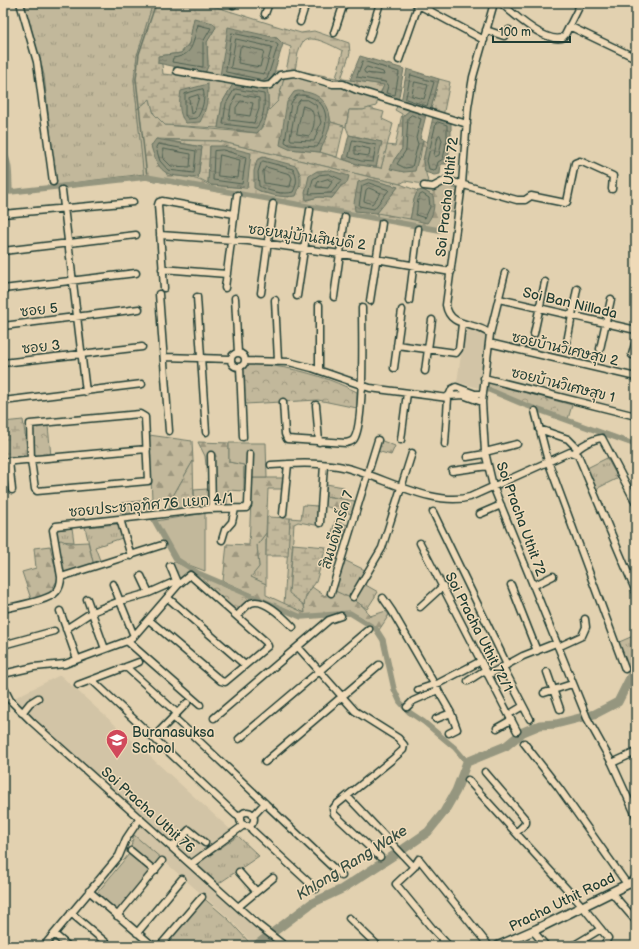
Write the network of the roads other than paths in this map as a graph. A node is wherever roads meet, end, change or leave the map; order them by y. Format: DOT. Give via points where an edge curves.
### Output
graph roads {
  1 [pos="20,3"];
  2 [pos="269,3"];
  3 [pos="306,3"];
  4 [pos="344,3"];
  5 [pos="380,3"];
  6 [pos="494,3"];
  7 [pos="501,3"];
  8 [pos="581,3"];
  9 [pos="417,4"];
  10 [pos="265,14"];
  11 [pos="300,22"];
  12 [pos="569,26"];
  13 [pos="486,30"];
  14 [pos="509,30"];
  15 [pos="334,32"];
  16 [pos="369,39"];
  17 [pos="484,40"];
  18 [pos="636,58"];
  19 [pos="399,60"];
  20 [pos="177,71"];
  21 [pos="467,124"];
  22 [pos="53,182"];
  23 [pos="462,184"];
  24 [pos="424,186"];
  25 [pos="612,189"];
  26 [pos="62,190"];
  27 [pos="237,195"];
  28 [pos="133,202"];
  29 [pos="274,204"];
  30 [pos="64,208"];
  31 [pos="310,210"];
  32 [pos="3,214"];
  33 [pos="234,214"];
  34 [pos="346,216"];
  35 [pos="382,223"];
  36 [pos="418,229"];
  37 [pos="136,235"];
  38 [pos="160,235"];
  39 [pos="231,240"];
  40 [pos="268,243"];
  41 [pos="69,245"];
  42 [pos="303,249"];
  43 [pos="3,251"];
  44 [pos="341,254"];
  45 [pos="376,259"];
  46 [pos="414,265"];
  47 [pos="162,269"];
  48 [pos="451,272"];
  49 [pos="136,273"];
  50 [pos="505,273"];
  51 [pos="226,274"];
  52 [pos="72,282"];
  53 [pos="545,282"];
  54 [pos="164,288"];
  55 [pos="225,288"];
  56 [pos="3,289"];
  57 [pos="577,289"];
  58 [pos="261,293"];
  59 [pos="159,294"];
  60 [pos="297,296"];
  61 [pos="197,297"];
  62 [pos="334,297"];
  63 [pos="235,298"];
  64 [pos="499,299"];
  65 [pos="611,299"];
  66 [pos="275,300"];
  67 [pos="409,300"];
  68 [pos="370,301"];
  69 [pos="319,305"];
  70 [pos="362,308"];
  71 [pos="139,309"];
  72 [pos="540,309"];
  73 [pos="402,310"];
  74 [pos="572,316"];
  75 [pos="77,318"];
  76 [pos="432,320"];
  77 [pos="606,323"];
  78 [pos="462,324"];
  79 [pos="3,326"];
  80 [pos="636,330"];
  81 [pos="490,334"];
  82 [pos="534,334"];
  83 [pos="636,340"];
  84 [pos="567,342"];
  85 [pos="489,343"];
  86 [pos="397,345"];
  87 [pos="142,347"];
  88 [pos="600,349"];
  89 [pos="428,350"];
  90 [pos="238,353"];
  91 [pos="82,355"];
  92 [pos="632,355"];
  93 [pos="164,357"];
  94 [pos="202,358"];
  95 [pos="231,359"];
  96 [pos="245,361"];
  97 [pos="278,361"];
  98 [pos="3,363"];
  99 [pos="240,367"];
  100 [pos="394,368"];
  101 [pos="319,370"];
  102 [pos="425,371"];
  103 [pos="636,377"];
  104 [pos="484,378"];
  105 [pos="142,384"];
  106 [pos="361,385"];
  107 [pos="86,392"];
  108 [pos="407,393"];
  109 [pos="482,394"];
  110 [pos="448,397"];
  111 [pos="3,400"];
  112 [pos="283,402"];
  113 [pos="482,402"];
  114 [pos="316,405"];
  115 [pos="534,411"];
  116 [pos="636,416"];
  117 [pos="540,429"];
  118 [pos="169,430"];
  119 [pos="206,432"];
  120 [pos="243,437"];
  121 [pos="378,440"];
  122 [pos="402,440"];
  123 [pos="319,442"];
  124 [pos="445,444"];
  125 [pos="517,444"];
  126 [pos="147,449"];
  127 [pos="576,450"];
  128 [pos="412,453"];
  129 [pos="485,453"];
  130 [pos="250,454"];
  131 [pos="211,455"];
  132 [pos="467,457"];
  133 [pos="31,460"];
  134 [pos="548,460"];
  135 [pos="6,461"];
  136 [pos="288,464"];
  137 [pos="271,465"];
  138 [pos="324,465"];
  139 [pos="488,466"];
  140 [pos="452,471"];
  141 [pos="367,475"];
  142 [pos="493,486"];
  143 [pos="402,487"];
  144 [pos="12,490"];
  145 [pos="636,503"];
  146 [pos="501,505"];
  147 [pos="212,509"];
  148 [pos="235,509"];
  149 [pos="433,512"];
  150 [pos="284,514"];
  151 [pos="480,514"];
  152 [pos="120,519"];
  153 [pos="320,523"];
  154 [pos="222,540"];
  155 [pos="420,543"];
  156 [pos="162,545"];
  157 [pos="131,556"];
  158 [pos="170,566"];
  159 [pos="141,576"];
  160 [pos="553,576"];
  161 [pos="61,577"];
  162 [pos="177,583"];
  163 [pos="113,584"];
  164 [pos="511,585"];
  165 [pos="443,586"];
  166 [pos="533,586"];
  167 [pos="636,592"];
  168 [pos="149,593"];
  169 [pos="330,593"];
  170 [pos="354,597"];
  171 [pos="168,598"];
  172 [pos="383,598"];
  173 [pos="87,599"];
  174 [pos="120,601"];
  175 [pos="420,607"];
  176 [pos="3,609"];
  177 [pos="60,611"];
  178 [pos="92,612"];
  179 [pos="237,616"];
  180 [pos="340,616"];
  181 [pos="585,619"];
  182 [pos="149,620"];
  183 [pos="294,627"];
  184 [pos="66,629"];
  185 [pos="369,629"];
  186 [pos="54,631"];
  187 [pos="134,636"];
  188 [pos="127,641"];
  189 [pos="3,645"];
  190 [pos="557,645"];
  191 [pos="298,647"];
  192 [pos="105,649"];
  193 [pos="537,651"];
  194 [pos="77,659"];
  195 [pos="481,661"];
  196 [pos="140,662"];
  197 [pos="245,665"];
  198 [pos="379,665"];
  199 [pos="505,666"];
  200 [pos="126,667"];
  201 [pos="625,669"];
  202 [pos="319,672"];
  203 [pos="487,672"];
  204 [pos="547,672"];
  205 [pos="3,674"];
  206 [pos="92,680"];
  207 [pos="468,681"];
  208 [pos="572,684"];
  209 [pos="78,685"];
  210 [pos="3,686"];
  211 [pos="436,687"];
  212 [pos="418,690"];
  213 [pos="553,690"];
  214 [pos="544,693"];
  215 [pos="341,696"];
  216 [pos="38,698"];
  217 [pos="187,702"];
  218 [pos="200,705"];
  219 [pos="523,706"];
  220 [pos="407,707"];
  221 [pos="560,709"];
  222 [pos="513,712"];
  223 [pos="22,713"];
  224 [pos="451,713"];
  225 [pos="175,714"];
  226 [pos="214,718"];
  227 [pos="436,719"];
  228 [pos="530,719"];
  229 [pos="511,720"];
  230 [pos="497,728"];
  231 [pos="517,731"];
  232 [pos="449,734"];
  233 [pos="153,738"];
  234 [pos="239,739"];
  235 [pos="524,743"];
  236 [pos="636,752"];
  237 [pos="265,762"];
  238 [pos="612,763"];
  239 [pos="485,772"];
  240 [pos="468,780"];
  241 [pos="347,796"];
  242 [pos="265,803"];
  243 [pos="253,816"];
  244 [pos="636,816"];
  245 [pos="140,818"];
  246 [pos="241,818"];
  247 [pos="247,825"];
  248 [pos="516,833"];
  249 [pos="205,843"];
  250 [pos="172,847"];
  251 [pos="131,851"];
  252 [pos="380,857"];
  253 [pos="162,861"];
  254 [pos="191,864"];
  255 [pos="414,867"];
  256 [pos="154,871"];
  257 [pos="239,872"];
  258 [pos="342,876"];
  259 [pos="273,878"];
  260 [pos="182,880"];
  261 [pos="636,880"];
  262 [pos="627,884"];
  263 [pos="316,889"];
  264 [pos="89,891"];
  265 [pos="256,892"];
  266 [pos="611,892"];
  267 [pos="202,897"];
  268 [pos="238,907"];
  269 [pos="583,907"];
  270 [pos="71,913"];
  271 [pos="117,916"];
  272 [pos="349,918"];
  273 [pos="636,921"];
  274 [pos="601,929"];
  275 [pos="533,931"];
  276 [pos="137,933"];
  277 [pos="54,934"];
  278 [pos="576,944"];
  279 [pos="44,946"];
  280 [pos="68,946"];
  281 [pos="110,946"];
  282 [pos="152,946"];
  283 [pos="160,946"];
  284 [pos="285,946"];
  285 [pos="378,946"];
  286 [pos="450,946"];
  287 [pos="489,946"];
  288 [pos="498,946"];
  289 [pos="546,946"];
  290 [pos="606,946"];
  1 -- 22 [label="street" via="38,62"];
  2 -- 10 [label="street"];
  3 -- 11 [label="street"];
  4 -- 15 [label="street"];
  5 -- 16 [label="street"];
  6 -- 13 [label="street, Soi Pracha Uthit 72"];
  7 -- 12 [label="street" via="550,38 562,38"];
  8 -- 12 [label="street"];
  9 -- 17 [label="street"];
  9 -- 19 [label="street"];
  12 -- 18 [label="street"];
  13 -- 14 [label="street" via="504,36"];
  13 -- 17 [label="street, Soi Pracha Uthit 72"];
  17 -- 21 [label="street, Soi Pracha Uthit 72" via="473,77"];
  20 -- 21 [label="street" via="264,86 270,85 280,75 294,73 343,84"];
  21 -- 23 [label="street, Soi Pracha Uthit 72"];
  23 -- 24 [label="street" via="446,180 433,187"];
  23 -- 25 [label="street" via="517,200 525,200 531,196 565,204 575,163 580,161 613,176"];
  23 -- 48 [label="street, Soi Pracha Uthit 72"];
  26 -- 30 [label="street"];
  27 -- 33 [label="street"];
  28 -- 30 [label="street"];
  29 -- 40 [label="street"];
  30 -- 32 [label="street"];
  30 -- 41 [label="street"];
  31 -- 42 [label="street"];
  33 -- 38 [label="street" via="162,201 158,206"];
  33 -- 39 [label="street"];
  34 -- 44 [label="street"];
  35 -- 45 [label="street"];
  36 -- 46 [label="street"];
  37 -- 41 [label="street"];
  38 -- 39 [label="street, ซอยหมู่บ้านสินบดี 2"];
  38 -- 47 [label="street"];
  39 -- 40 [label="street, ซอยหมู่บ้านสินบดี 2"];
  39 -- 51 [label="street"];
  40 -- 42 [label="street, ซอยหมู่บ้านสินบดี 2"];
  40 -- 58 [label="street"];
  41 -- 43 [label="street"];
  41 -- 52 [label="street"];
  42 -- 44 [label="street, ซอยหมู่บ้านสินบดี 2"];
  42 -- 60 [label="street"];
  44 -- 45 [label="street, ซอยหมู่บ้านสินบดี 2"];
  44 -- 62 [label="street"];
  45 -- 46 [label="street, ซอยหมู่บ้านสินบดี 2"];
  45 -- 68 [label="street"];
  46 -- 48 [label="street, ซอยหมู่บ้านสินบดี 2"];
  46 -- 67 [label="street"];
  47 -- 51 [label="street"];
  47 -- 54 [label="street"];
  48 -- 78 [label="street, Soi Pracha Uthit 72" via="447,313"];
  49 -- 52 [label="street"];
  50 -- 64 [label="street"];
  51 -- 55 [label="street"];
  52 -- 56 [label="street"];
  52 -- 75 [label="street"];
  53 -- 72 [label="street"];
  57 -- 74 [label="street"];
  59 -- 93 [label="street"];
  61 -- 94 [label="street"];
  63 -- 90 [label="street"];
  64 -- 72 [label="street, Soi Ban Nillada"];
  64 -- 81 [label="street"];
  65 -- 77 [label="street"];
  66 -- 97 [label="street"];
  69 -- 101 [label="street"];
  70 -- 106 [label="street"];
  71 -- 75 [label="street, ซอย 5"];
  72 -- 74 [label="street, Soi Ban Nillada"];
  72 -- 82 [label="street"];
  73 -- 86 [label="street"];
  74 -- 77 [label="street, Soi Ban Nillada"];
  74 -- 84 [label="street"];
  75 -- 79 [label="street, ซอย 5"];
  75 -- 91 [label="street"];
  76 -- 89 [label="street"];
  77 -- 80 [label="street, Soi Ban Nillada"];
  77 -- 88 [label="street"];
  78 -- 81 [label="street, Soi Pracha Uthit 72" via="484,329"];
  78 -- 89 [label="street" via="456,353"];
  81 -- 85 [label="street, Soi Pracha Uthit 72"];
  83 -- 92 [label="street"];
  85 -- 103 [label="street, ซอยบ้านวิเศษสุข 2"];
  85 -- 104 [label="street, Soi Pracha Uthit 72"];
  86 -- 89 [label="street"];
  86 -- 100 [label="street"];
  87 -- 91 [label="street, ซอย 3"];
  89 -- 102 [label="street"];
  90 -- 95 [label="street"];
  90 -- 96 [label="street" via="244,356"];
  91 -- 98 [label="street, ซอย 3"];
  91 -- 107 [label="street"];
  93 -- 94 [label="street"];
  93 -- 118 [label="street"];
  94 -- 95 [label="street"];
  94 -- 119 [label="street"];
  95 -- 99 [label="street" via="233,365"];
  96 -- 97 [label="street"];
  96 -- 99 [label="street"];
  97 -- 101 [label="street"];
  99 -- 120 [label="street"];
  101 -- 106 [label="street"];
  104 -- 109 [label="street, Soi Pracha Uthit 72"];
  104 -- 116 [label="street, ซอยบ้านวิเศษสุข 1"];
  105 -- 107 [label="street"];
  106 -- 108 [label="street"];
  106 -- 123 [label="street" via="359,424 355,438 352,442 346,443"];
  107 -- 111 [label="street"];
  108 -- 110 [label="street"];
  108 -- 122 [label="street"];
  109 -- 110 [label="street" via="456,387"];
  109 -- 113 [label="street, Soi Pracha Uthit 72"];
  110 -- 113 [label="street" via="463,395"];
  110 -- 124 [label="street"];
  112 -- 123 [label="street" via="287,439"];
  113 -- 129 [label="street, Soi Pracha Uthit 72"];
  114 -- 123 [label="street"];
  115 -- 117 [label="street"];
  117 -- 127 [label="street" via="563,436 574,443"];
  117 -- 134 [label="street"];
  121 -- 141 [label="street, สินบดีพาร์ค 7"];
  125 -- 129 [label="street"];
  126 -- 133 [label="street"];
  126 -- 133 [label="street" via="149,478 146,482 37,491 34,488"];
  126 -- 133 [label="street" via="144,415 81,418 30,424"];
  127 -- 134 [label="street"];
  127 -- 145 [label="street" via="602,438"];
  127 -- 167 [label="street"];
  128 -- 143 [label="street"];
  129 -- 132 [label="street"];
  129 -- 139 [label="street, Soi Pracha Uthit 72"];
  130 -- 148 [label="street, ซอยประชาอุทิศ 76 แยก 4/1" via="248,506"];
  131 -- 147 [label="street"];
  133 -- 135 [label="street"];
  134 -- 142 [label="street"];
  134 -- 201 [label="street"];
  135 -- 144 [label="street"];
  136 -- 137 [label="street"];
  136 -- 138 [label="street"];
  136 -- 150 [label="street"];
  138 -- 141 [label="street" via="339,466"];
  138 -- 153 [label="street"];
  139 -- 140 [label="street"];
  139 -- 142 [label="street, Soi Pracha Uthit 72"];
  141 -- 143 [label="street"];
  141 -- 169 [label="street, สินบดีพาร์ค 7"];
  142 -- 143 [label="street" via="459,500 435,497"];
  142 -- 146 [label="street, Soi Pracha Uthit 72"];
  143 -- 170 [label="street" via="382,548"];
  146 -- 151 [label="street"];
  146 -- 166 [label="street, Soi Pracha Uthit 72"];
  147 -- 148 [label="street, ซอยประชาอุทิศ 76 แยก 4/1"];
  147 -- 152 [label="street, ซอยประชาอุทิศ 76 แยก 4/1"];
  148 -- 154 [label="street" via="232,522 225,530"];
  149 -- 199 [label="street"];
  152 -- 157 [label="street"];
  152 -- 161 [label="street, ซอยประชาอุทิศ 76 แยก 4/1" via="54,527 55,553"];
  155 -- 165 [label="street, Soi Pracha Uthit 72/1"];
  156 -- 157 [label="street"];
  157 -- 161 [label="street"];
  158 -- 162 [label="street"];
  159 -- 168 [label="street"];
  160 -- 166 [label="street"];
  161 -- 176 [label="street" via="58,589 53,595"];
  162 -- 168 [label="street"];
  162 -- 171 [label="street"];
  162 -- 179 [label="street" via="190,574"];
  163 -- 174 [label="street"];
  164 -- 193 [label="street"];
  165 -- 175 [label="street"];
  165 -- 195 [label="street, Soi Pracha Uthit 72/1"];
  166 -- 190 [label="street, Soi Pracha Uthit 72"];
  168 -- 174 [label="street"];
  171 -- 182 [label="street"];
  171 -- 197 [label="street"];
  172 -- 211 [label="street"];
  173 -- 178 [label="street"];
  174 -- 178 [label="street"];
  174 -- 187 [label="street"];
  177 -- 184 [label="street"];
  178 -- 184 [label="street"];
  178 -- 192 [label="street"];
  179 -- 183 [label="street" via="249,604 256,602 274,610"];
  179 -- 197 [label="street" via="268,646"];
  180 -- 191 [label="street" via="329,620"];
  181 -- 190 [label="street" via="586,627 582,636"];
  182 -- 187 [label="street"];
  182 -- 197 [label="street" via="221,682 225,682"];
  184 -- 194 [label="street"];
  185 -- 202 [label="street"];
  186 -- 189 [label="street"];
  187 -- 188 [label="street"];
  188 -- 192 [label="street"];
  188 -- 218 [label="street"];
  190 -- 193 [label="street"];
  190 -- 208 [label="street, Soi Pracha Uthit 72"];
  191 -- 202 [label="street"];
  191 -- 226 [label="street"];
  192 -- 194 [label="street"];
  193 -- 199 [label="street"];
  194 -- 205 [label="street" via="55,666 34,666"];
  195 -- 203 [label="street, Soi Pracha Uthit 72/1"];
  195 -- 211 [label="street"];
  196 -- 200 [label="street"];
  198 -- 215 [label="street"];
  199 -- 203 [label="street"];
  199 -- 219 [label="street"];
  200 -- 206 [label="street"];
  200 -- 225 [label="street"];
  202 -- 215 [label="street"];
  202 -- 234 [label="street"];
  203 -- 207 [label="street"];
  203 -- 229 [label="street, Soi Pracha Uthit 72/1"];
  204 -- 213 [label="street"];
  206 -- 209 [label="street"];
  206 -- 233 [label="street"];
  208 -- 213 [label="street"];
  208 -- 238 [label="street, Soi Pracha Uthit 72"];
  210 -- 223 [label="street, Soi Pracha Uthit 76" via="10,700"];
  211 -- 212 [label="street"];
  211 -- 220 [label="street"];
  211 -- 224 [label="street"];
  213 -- 214 [label="street"];
  213 -- 221 [label="street"];
  215 -- 237 [label="street"];
  215 -- 241 [label="street" via="354,710 398,738 404,746 394,758"];
  216 -- 223 [label="street"];
  217 -- 225 [label="street"];
  219 -- 222 [label="street"];
  219 -- 228 [label="street"];
  223 -- 245 [label="street, Soi Pracha Uthit 76"];
  224 -- 227 [label="street"];
  224 -- 232 [label="street" via="457,729"];
  225 -- 233 [label="street"];
  225 -- 242 [label="street"];
  229 -- 230 [label="street"];
  229 -- 231 [label="street, Soi Pracha Uthit 72/1"];
  233 -- 246 [label="street"];
  235 -- 262 [label="street"];
  236 -- 238 [label="street"];
  238 -- 244 [label="street, Soi Pracha Uthit 72"];
  239 -- 248 [label="street" via="526,820"];
  240 -- 248 [label="street"];
  241 -- 252 [label="street" via="336,804 334,814"];
  241 -- 255 [label="street"];
  242 -- 243 [label="street"];
  242 -- 258 [label="street"];
  243 -- 246 [label="street" via="248,813"];
  243 -- 247 [label="street" via="254,820"];
  245 -- 250 [label="street, Soi Pracha Uthit 76"];
  245 -- 264 [label="street" via="126,839 119,856"];
  246 -- 247 [label="street"];
  247 -- 254 [label="street"];
  247 -- 263 [label="street"];
  248 -- 269 [label="street"];
  249 -- 250 [label="street" via="189,830"];
  250 -- 254 [label="street, Soi Pracha Uthit 76"];
  251 -- 256 [label="street"];
  253 -- 256 [label="street"];
  254 -- 268 [label="street, Soi Pracha Uthit 76"];
  255 -- 286 [label="street" via="396,884"];
  255 -- 287 [label="street" via="419,859"];
  256 -- 271 [label="street"];
  257 -- 265 [label="street"];
  259 -- 265 [label="street"];
  260 -- 276 [label="street"];
  261 -- 262 [label="main road, Pracha Uthit Road"];
  262 -- 266 [label="main road, Pracha Uthit Road"];
  264 -- 270 [label="street"];
  264 -- 271 [label="street"];
  265 -- 268 [label="street"];
  266 -- 269 [label="main road, Pracha Uthit Road"];
  266 -- 273 [label="street"];
  267 -- 283 [label="street"];
  268 -- 284 [label="street, Soi Pracha Uthit 76"];
  269 -- 274 [label="street"];
  269 -- 275 [label="main road, Pracha Uthit Road"];
  270 -- 277 [label="street"];
  270 -- 281 [label="street"];
  271 -- 276 [label="street"];
  272 -- 285 [label="street"];
  274 -- 278 [label="street"];
  274 -- 290 [label="street" via="608,938"];
  275 -- 288 [label="main road, Pracha Uthit Road"];
  275 -- 289 [label="street"];
  276 -- 282 [label="street"];
  277 -- 279 [label="street"];
  277 -- 280 [label="street"];
}
